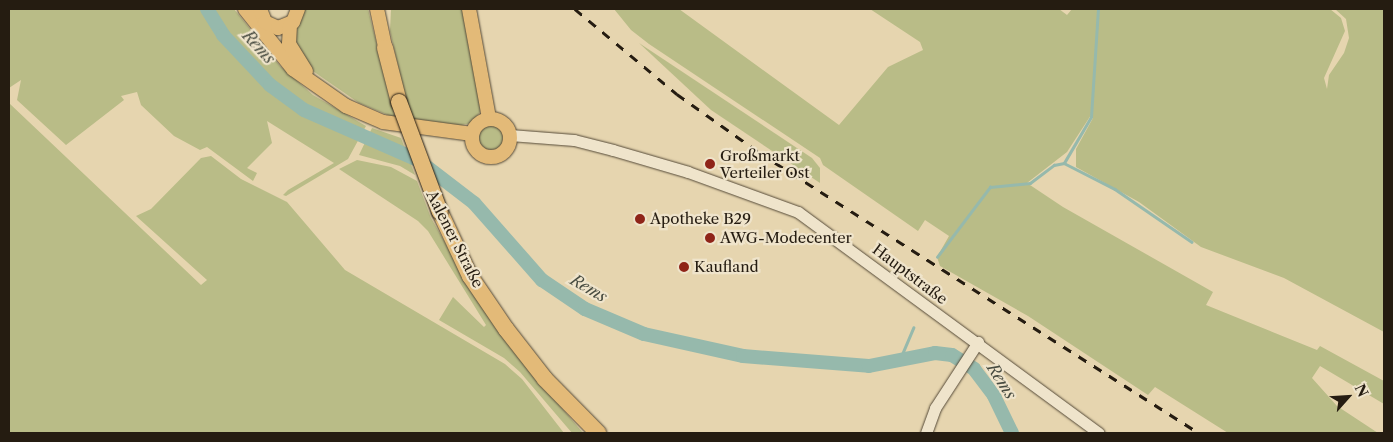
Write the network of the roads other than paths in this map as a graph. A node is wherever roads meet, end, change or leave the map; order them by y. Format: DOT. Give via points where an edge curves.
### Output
graph roads {
  1 [pos="245,9"];
  2 [pos="298,9"];
  3 [pos="372,9"];
  4 [pos="377,9"];
  5 [pos="388,9"];
  6 [pos="469,9"];
  7 [pos="259,10"];
  8 [pos="290,25"];
  9 [pos="270,26"];
  10 [pos="381,26"];
  11 [pos="385,48"];
  12 [pos="302,75"];
  13 [pos="489,118"];
  14 [pos="404,127"];
  15 [pos="472,134"];
  16 [pos="510,135"];
  17 [pos="978,342"];
  18 [pos="927,428"];
  19 [pos="598,433"];
  20 [pos="1099,433"];
  1 -- 12 [label="main road" via="280,54"];
  2 -- 8 [label="main road"];
  3 -- 10 [label="main road"];
  4 -- 10 [label="main road, Aalener Straße"];
  5 -- 11 [label="main road"];
  6 -- 13 [label="main road"];
  7 -- 9 [label="main road"];
  8 -- 9 [label="main road" via="282,28"];
  8 -- 14 [label="main road" via="288,39 292,51 310,75 353,103"];
  9 -- 12 [label="main road"];
  10 -- 11 [label="main road, Aalener Straße"];
  11 -- 19 [label="highway, Aalener Straße, bridge" via="399,102 440,212 470,276 545,379"];
  12 -- 14 [label="main road" via="361,113"];
  13 -- 15 [label="main road" via="478,123"];
  13 -- 16 [label="main road" via="501,121"];
  14 -- 15 [label="main road"];
  15 -- 16 [label="main road" via="476,150 492,157 508,148"];
  16 -- 17 [label="street, Hauptstraße" via="574,140 613,150 786,206"];
  17 -- 18 [label="street" via="935,408"];
  17 -- 20 [label="street, Hauptstraße"];
}
